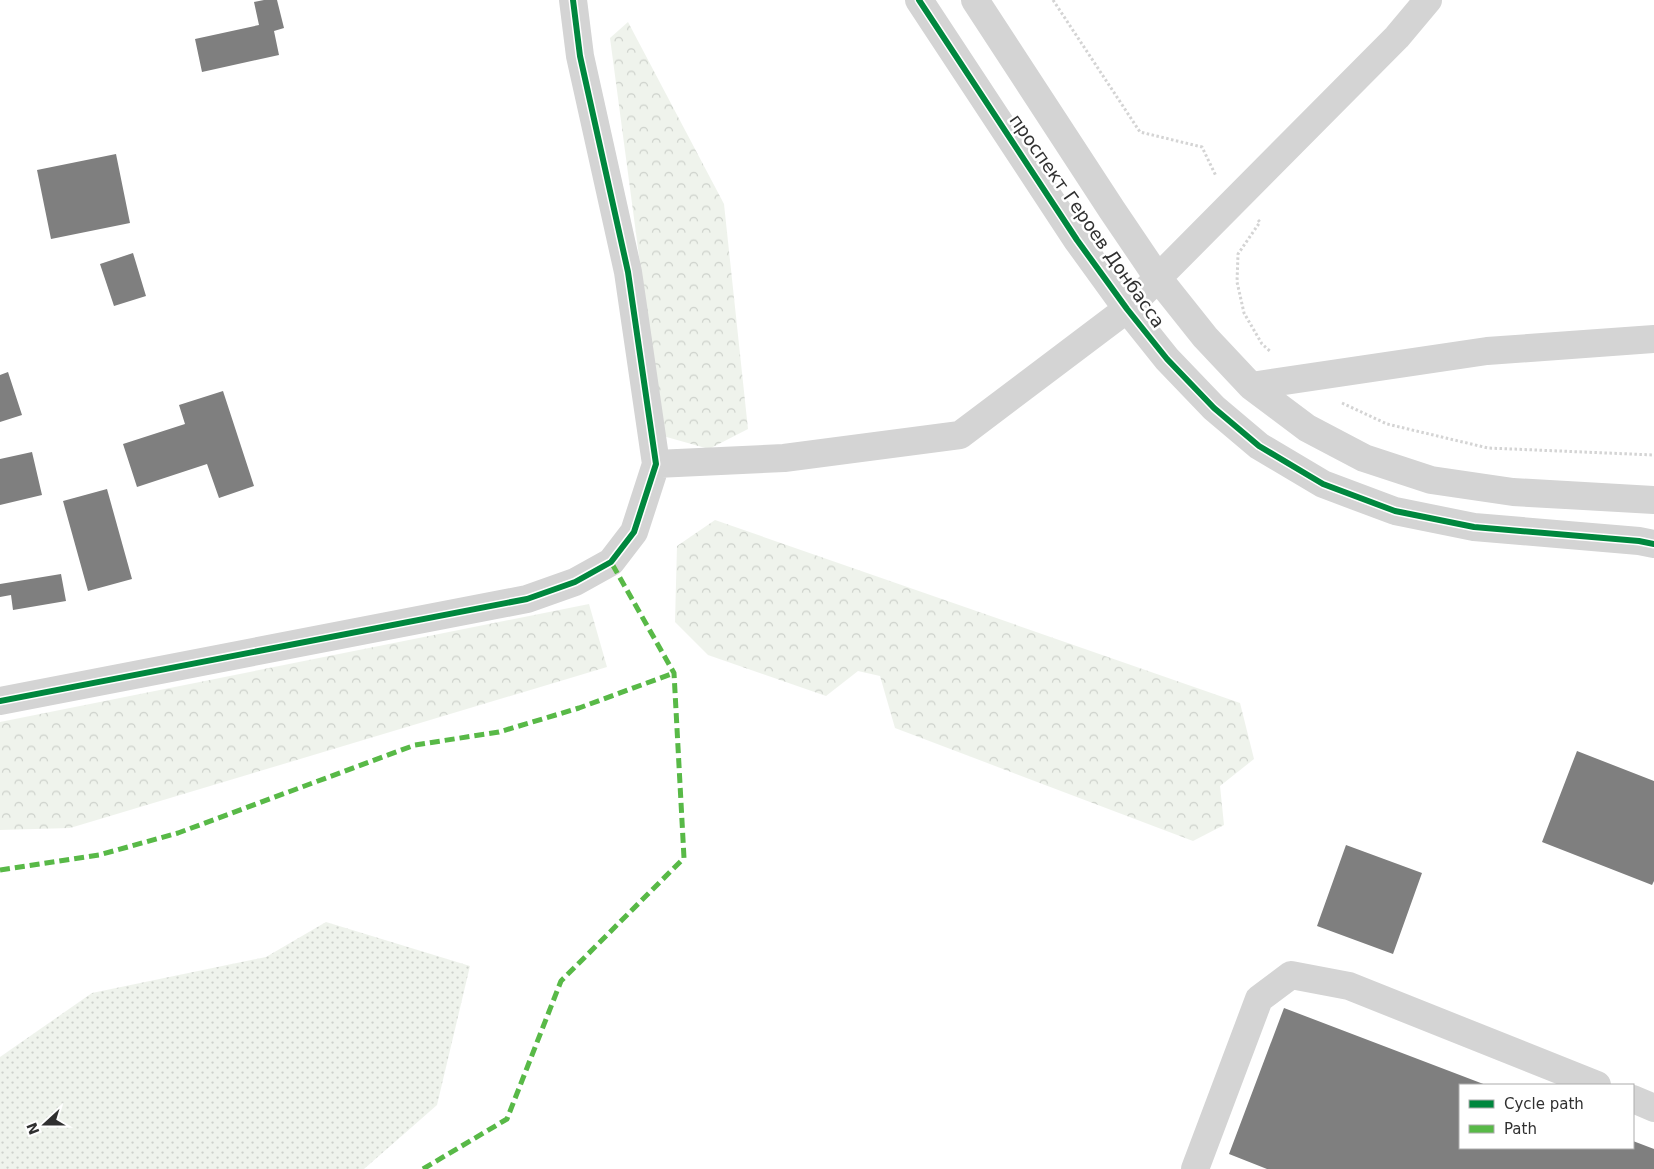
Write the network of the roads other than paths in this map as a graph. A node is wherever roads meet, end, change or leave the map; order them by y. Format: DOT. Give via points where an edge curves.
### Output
graph roads {
  1 [pos="573,0"];
  2 [pos="919,0"];
  3 [pos="975,0"];
  4 [pos="1428,0"];
  5 [pos="1158,278"];
  6 [pos="1127,309"];
  7 [pos="1654,339"];
  8 [pos="1251,386"];
  9 [pos="656,464"];
  10 [pos="1654,500"];
  11 [pos="1654,544"];
  12 [pos="0,701"];
  13 [pos="1594,1084"];
  14 [pos="1634,1099"];
  15 [pos="1654,1108"];
  16 [pos="1195,1169"];
  1 -- 9 [label="street" via="580,56 628,272"];
  2 -- 6 [label="street, проспект Героев Донбасса" via="1077,240"];
  3 -- 5 [label="street, проспект Героев Донбасса"];
  4 -- 5 [label="street" via="1397,37"];
  5 -- 6 [label="street"];
  5 -- 8 [label="street, проспект Героев Донбасса" via="1205,337"];
  6 -- 9 [label="street" via="960,435 784,458"];
  6 -- 11 [label="street, проспект Героев Донбасса" via="1167,359 1214,408 1259,446 1323,484 1395,511 1474,526"];
  7 -- 8 [label="street" via="1487,352"];
  8 -- 10 [label="street, проспект Героев Донбасса" via="1307,428 1364,458 1431,480 1513,492"];
  9 -- 12 [label="street" via="634,532 610,562 575,582 527,599"];
  13 -- 16 [label="street" via="1349,986 1291,974 1259,999"];
  14 -- 15 [label="street"];
}
